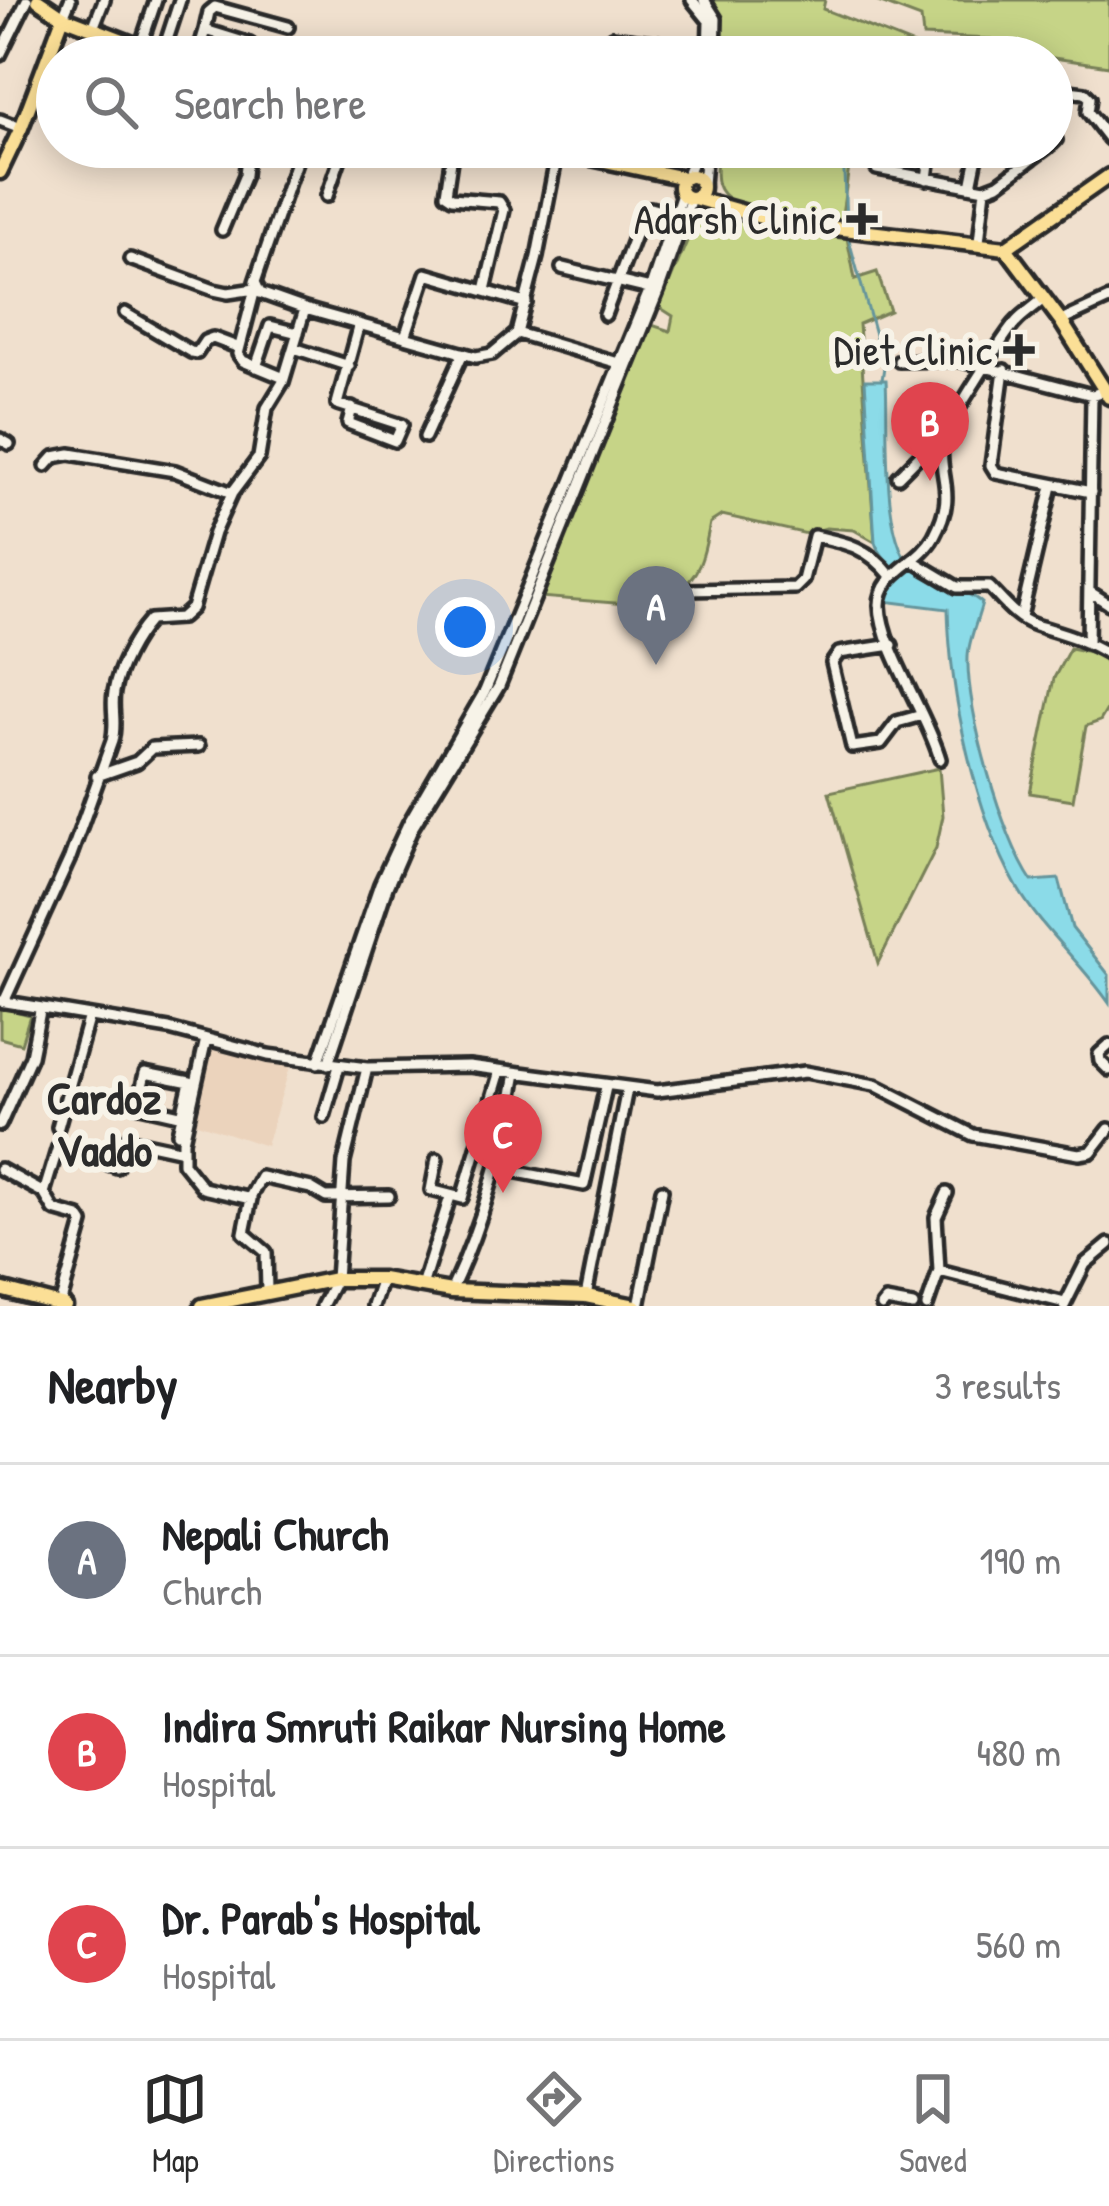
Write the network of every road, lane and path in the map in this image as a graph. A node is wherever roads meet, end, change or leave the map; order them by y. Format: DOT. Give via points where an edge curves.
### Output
graph roads {
  1 [pos="27,0"];
  2 [pos="38,0"];
  3 [pos="70,0"];
  4 [pos="104,0"];
  5 [pos="157,0"];
  6 [pos="180,0"];
  7 [pos="692,0"];
  8 [pos="704,0"];
  9 [pos="63,17"];
  10 [pos="288,27"];
  11 [pos="94,28"];
  12 [pos="205,30"];
  13 [pos="56,36"];
  14 [pos="114,36"];
  15 [pos="144,36"];
  16 [pos="170,36"];
  17 [pos="203,36"];
  18 [pos="224,36"];
  19 [pos="710,36"];
  20 [pos="714,36"];
  21 [pos="0,55"];
  22 [pos="36,90"];
  23 [pos="1073,92"];
  24 [pos="0,120"];
  25 [pos="22,128"];
  26 [pos="1109,139"];
  27 [pos="245,168"];
  28 [pos="295,168"];
  29 [pos="337,168"];
  30 [pos="450,168"];
  31 [pos="554,168"];
  32 [pos="637,168"];
  33 [pos="696,168"];
  34 [pos="696,168"];
  35 [pos="877,168"];
  36 [pos="929,168"];
  37 [pos="975,168"];
  38 [pos="1019,168"];
  39 [pos="0,172"];
  40 [pos="1109,176"];
  41 [pos="928,178"];
  42 [pos="971,186"];
  43 [pos="690,188"];
  44 [pos="986,189"];
  45 [pos="327,196"];
  46 [pos="675,215"];
  47 [pos="222,230"];
  48 [pos="979,242"];
  49 [pos="1006,248"];
  50 [pos="130,259"];
  51 [pos="562,268"];
  52 [pos="620,281"];
  53 [pos="255,289"];
  54 [pos="485,290"];
  55 [pos="650,290"];
  56 [pos="1044,298"];
  57 [pos="1109,299"];
  58 [pos="526,303"];
  59 [pos="305,309"];
  60 [pos="124,314"];
  61 [pos="605,315"];
  62 [pos="1061,321"];
  63 [pos="359,324"];
  64 [pos="298,333"];
  65 [pos="517,333"];
  66 [pos="405,337"];
  67 [pos="237,347"];
  68 [pos="293,348"];
  69 [pos="463,353"];
  70 [pos="899,361"];
  71 [pos="622,364"];
  72 [pos="349,366"];
  73 [pos="986,366"];
  74 [pos="256,367"];
  75 [pos="1004,370"];
  76 [pos="284,378"];
  77 [pos="1102,394"];
  78 [pos="352,408"];
  79 [pos="944,432"];
  80 [pos="425,437"];
  81 [pos="46,466"];
  82 [pos="898,477"];
  83 [pos="1052,486"];
  84 [pos="1091,492"];
  85 [pos="232,494"];
  86 [pos="915,562"];
  87 [pos="891,576"];
  88 [pos="688,590"];
  89 [pos="1090,592"];
  90 [pos="1109,604"];
  91 [pos="1021,617"];
  92 [pos="1088,643"];
  93 [pos="892,644"];
  94 [pos="1109,654"];
  95 [pos="922,715"];
  96 [pos="199,746"];
  97 [pos="940,759"];
  98 [pos="97,776"];
  99 [pos="2,1002"];
  100 [pos="40,1011"];
  101 [pos="88,1018"];
  102 [pos="206,1040"];
  103 [pos="1109,1045"];
  104 [pos="328,1064"];
  105 [pos="368,1068"];
  106 [pos="1109,1070"];
  107 [pos="500,1071"];
  108 [pos="516,1073"];
  109 [pos="606,1087"];
  110 [pos="627,1089"];
  111 [pos="186,1116"];
  112 [pos="324,1118"];
  113 [pos="0,1125"];
  114 [pos="58,1127"];
  115 [pos="1109,1129"];
  116 [pos="178,1133"];
  117 [pos="127,1139"];
  118 [pos="183,1151"];
  119 [pos="437,1159"];
  120 [pos="117,1167"];
  121 [pos="497,1168"];
  122 [pos="0,1169"];
  123 [pos="662,1190"];
  124 [pos="44,1193"];
  125 [pos="947,1193"];
  126 [pos="342,1196"];
  127 [pos="389,1196"];
  128 [pos="450,1197"];
  129 [pos="250,1199"];
  130 [pos="1109,1244"];
  131 [pos="939,1271"];
  132 [pos="382,1279"];
  133 [pos="336,1280"];
  134 [pos="422,1286"];
  135 [pos="0,1289"];
  136 [pos="267,1291"];
  137 [pos="451,1291"];
  138 [pos="586,1296"];
  139 [pos="1065,1304"];
  140 [pos="63,1306"];
  141 [pos="202,1306"];
  142 [pos="322,1306"];
  143 [pos="373,1306"];
  144 [pos="637,1306"];
  145 [pos="882,1306"];
  146 [pos="913,1306"];
  147 [pos="927,1306"];
  1 -- 21 [label="street"];
  2 -- 9 [label="main road"];
  3 -- 9 [label="street"];
  4 -- 11 [label="street"];
  5 -- 15 [label="street"];
  6 -- 16 [label="street"];
  7 -- 19 [label="street"];
  8 -- 20 [label="street" via="716,20"];
  9 -- 11 [label="main road"];
  9 -- 13 [label="main road"];
  10 -- 12 [label="street" via="214,8"];
  11 -- 14 [label="main road"];
  12 -- 17 [label="street"];
  12 -- 18 [label="street"];
  22 -- 25 [label="main road"];
  23 -- 26 [label="street" via="1090,98 1088,112"];
  24 -- 25 [label="street"];
  25 -- 39 [label="main road"];
  27 -- 47 [label="street"];
  28 -- 53 [label="street"];
  29 -- 45 [label="street"];
  30 -- 54 [label="street" via="452,199 499,202 504,210"];
  31 -- 58 [label="street"];
  32 -- 43 [label="main road"];
  33 -- 43 [label="street"];
  34 -- 43 [label="street"];
  35 -- 41 [label="street"];
  36 -- 41 [label="street"];
  37 -- 42 [label="street"];
  38 -- 44 [label="street"];
  40 -- 49 [label="main road"];
  41 -- 42 [label="street"];
  42 -- 44 [label="street"];
  43 -- 46 [label="street"];
  43 -- 48 [label="main road" via="775,221"];
  43 -- 71 [label="street" via="659,289"];
  44 -- 48 [label="street"];
  46 -- 52 [label="street" via="644,211"];
  46 -- 55 [label="street"];
  48 -- 49 [label="main road"];
  49 -- 56 [label="main road"];
  50 -- 53 [label="street" via="214,290"];
  51 -- 52 [label="street"];
  52 -- 55 [label="street"];
  52 -- 61 [label="street"];
  53 -- 59 [label="street"];
  53 -- 67 [label="street"];
  54 -- 58 [label="street"];
  54 -- 66 [label="street" via="426,274"];
  55 -- 71 [label="street"];
  56 -- 62 [label="main road"];
  56 -- 73 [label="street" via="1015,322"];
  57 -- 62 [label="street"];
  58 -- 65 [label="street"];
  59 -- 63 [label="street"];
  59 -- 64 [label="street"];
  60 -- 67 [label="street" via="191,352 213,338"];
  62 -- 77 [label="main road"];
  63 -- 66 [label="street"];
  63 -- 72 [label="street"];
  64 -- 68 [label="street"];
  64 -- 74 [label="street" via="270,326"];
  65 -- 69 [label="street" via="485,357"];
  65 -- 71 [label="street"];
  66 -- 69 [label="street"];
  67 -- 74 [label="street"];
  68 -- 72 [label="street"];
  68 -- 76 [label="street"];
  69 -- 80 [label="street"];
  70 -- 73 [label="street"];
  71 -- 104 [label="street" via="485,692 380,884"];
  72 -- 78 [label="street" via="337,404"];
  73 -- 75 [label="street"];
  73 -- 79 [label="street"];
  74 -- 76 [label="street"];
  75 -- 77 [label="street"];
  75 -- 83 [label="street" via="991,465"];
  76 -- 85 [label="street" via="267,408 259,457"];
  77 -- 84 [label="street"];
  78 -- 78 [label="street" via="402,425 395,441 348,423"];
  79 -- 82 [label="street"];
  79 -- 86 [label="street" via="944,516"];
  81 -- 85 [label="street" via="70,454 175,471"];
  83 -- 84 [label="street"];
  83 -- 91 [label="street"];
  84 -- 89 [label="street"];
  85 -- 98 [label="street" via="193,608 182,618 149,620 121,670 116,726"];
  86 -- 87 [label="street"];
  86 -- 91 [label="street" via="957,587 989,587"];
  87 -- 88 [label="street" via="874,555 814,536 795,588"];
  87 -- 93 [label="street" via="880,612"];
  89 -- 90 [label="street"];
  89 -- 92 [label="street"];
  91 -- 92 [label="street"];
  92 -- 94 [label="street"];
  93 -- 95 [label="street"];
  93 -- 95 [label="street" via="839,653 832,663 852,747 881,743 897,722"];
  95 -- 97 [label="street"];
  96 -- 98 [label="street" via="152,748"];
  98 -- 99 [label="street" via="70,859"];
  99 -- 100 [label="street"];
  100 -- 101 [label="street"];
  100 -- 113 [label="street" via="31,1056"];
  101 -- 102 [label="street"];
  101 -- 114 [label="street"];
  102 -- 104 [label="street"];
  102 -- 111 [label="street"];
  103 -- 106 [label="street" via="1100,1054"];
  104 -- 105 [label="street"];
  104 -- 112 [label="street"];
  105 -- 107 [label="street"];
  105 -- 126 [label="street"];
  107 -- 108 [label="street"];
  107 -- 128 [label="street" via="465,1195"];
  108 -- 109 [label="street"];
  108 -- 121 [label="street"];
  109 -- 110 [label="street"];
  109 -- 121 [label="street" via="584,1185"];
  110 -- 115 [label="street" via="805,1072 875,1084 973,1135 1079,1154 1091,1152"];
  110 -- 138 [label="street"];
  111 -- 111 [label="street" via="135,1104 146,1073 190,1082"];
  111 -- 116 [label="street"];
  111 -- 118 [label="street"];
  117 -- 118 [label="street"];
  118 -- 129 [label="street" via="187,1173 203,1188"];
  119 -- 128 [label="street" via="430,1190"];
  120 -- 124 [label="street" via="58,1147"];
  121 -- 137 [label="street"];
  122 -- 124 [label="street"];
  123 -- 144 [label="street"];
  124 -- 140 [label="street" via="50,1207 80,1217 85,1228"];
  125 -- 131 [label="street" via="936,1217"];
  126 -- 127 [label="street"];
  126 -- 129 [label="street" via="261,1177"];
  126 -- 133 [label="street"];
  128 -- 134 [label="street"];
  129 -- 136 [label="street" via="244,1233 266,1252"];
  130 -- 139 [label="street" via="1090,1257"];
  131 -- 139 [label="street"];
  131 -- 147 [label="street"];
  132 -- 133 [label="main road"];
  132 -- 134 [label="main road"];
  132 -- 143 [label="street"];
  133 -- 136 [label="main road"];
  133 -- 142 [label="street"];
  134 -- 137 [label="main road"];
  135 -- 140 [label="main road"];
  136 -- 141 [label="main road"];
  137 -- 138 [label="main road"];
  138 -- 144 [label="main road"];
  145 -- 146 [label="street"];
}
